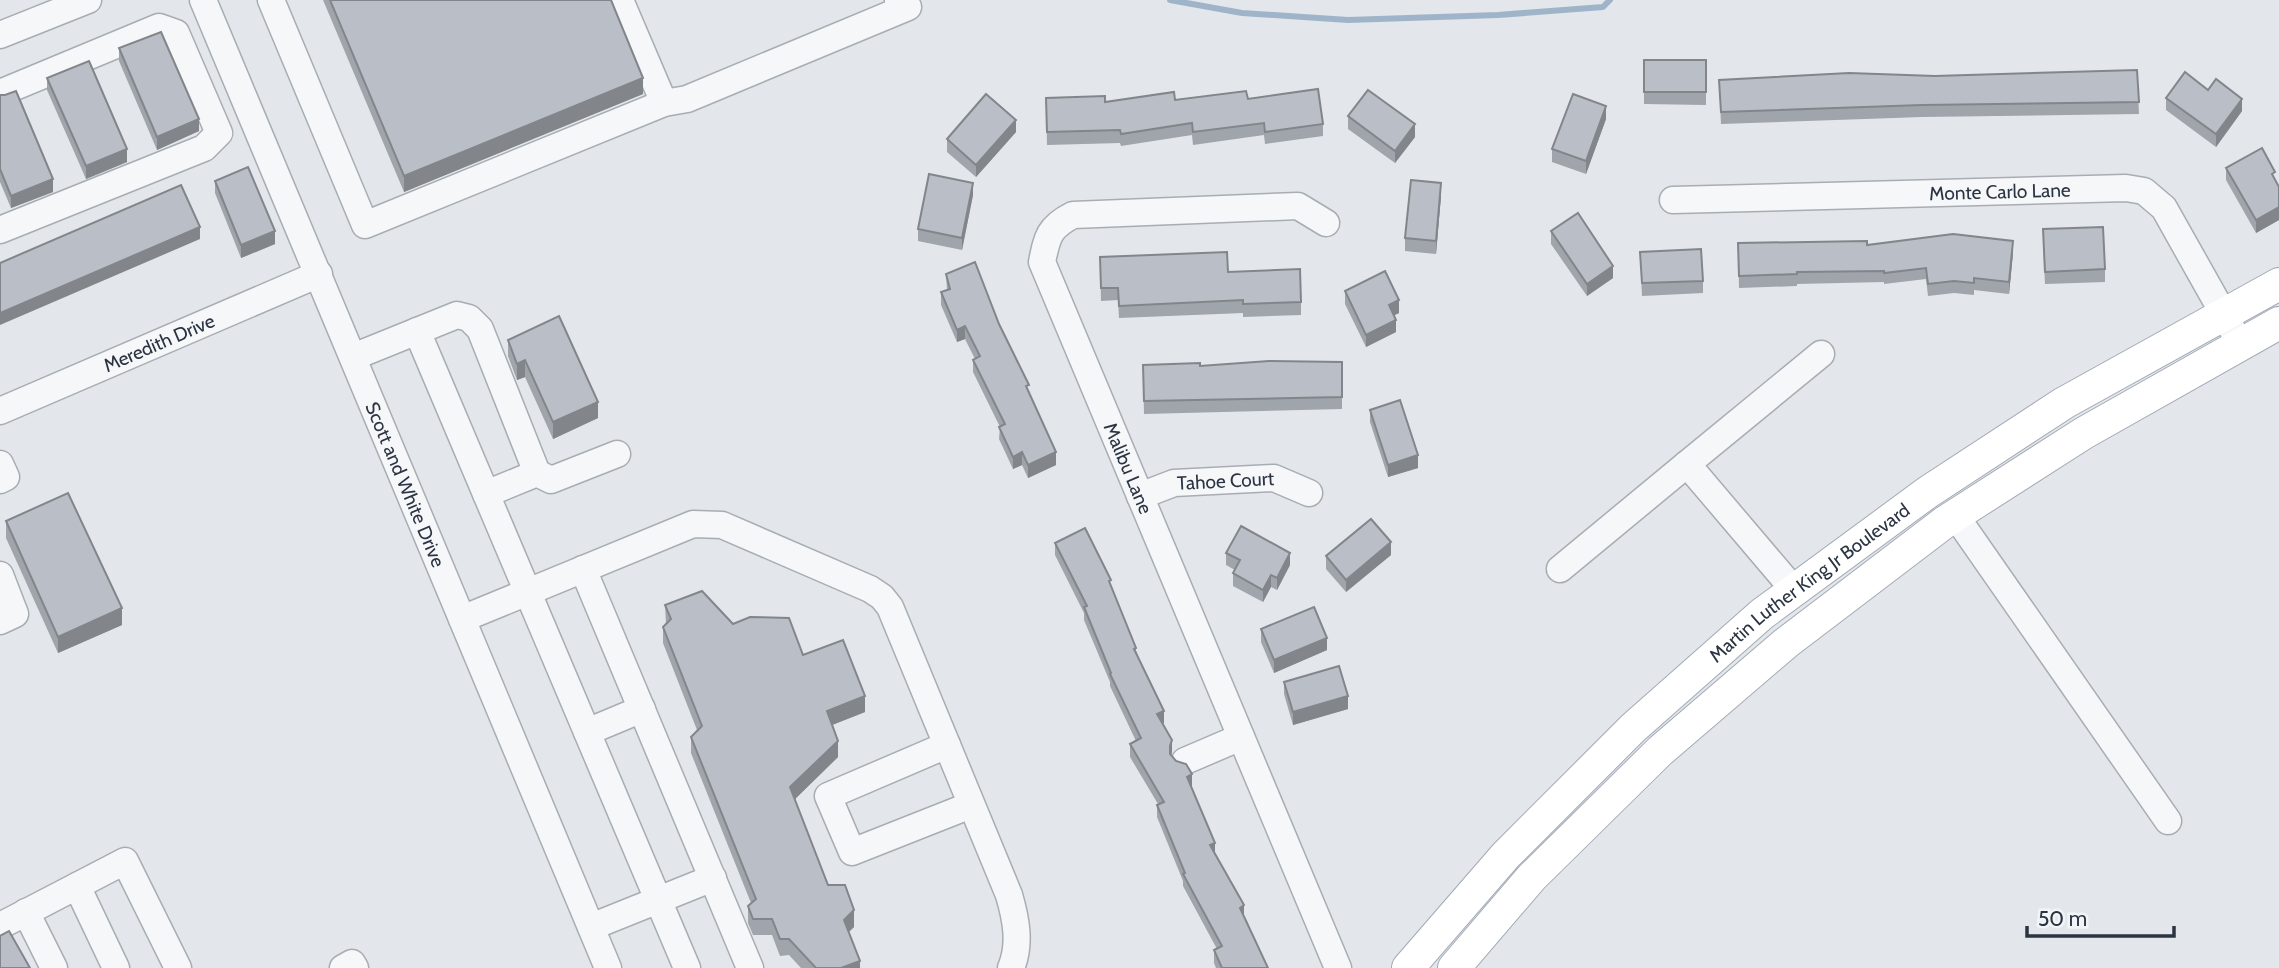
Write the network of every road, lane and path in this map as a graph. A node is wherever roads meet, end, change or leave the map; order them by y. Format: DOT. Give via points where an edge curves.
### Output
graph roads {
  1 [pos="88,0"];
  2 [pos="271,0"];
  3 [pos="620,0"];
  4 [pos="898,0"];
  5 [pos="213,4"];
  6 [pos="0,35"];
  7 [pos="0,93"];
  8 [pos="664,103"];
  9 [pos="1673,200"];
  10 [pos="1326,223"];
  11 [pos="0,230"];
  12 [pos="319,274"];
  13 [pos="2279,284"];
  14 [pos="2224,315"];
  15 [pos="2279,323"];
  16 [pos="417,331"];
  17 [pos="2241,345"];
  18 [pos="1821,354"];
  19 [pos="354,357"];
  20 [pos="0,411"];
  21 [pos="617,454"];
  22 [pos="0,464"];
  23 [pos="1687,464"];
  24 [pos="537,473"];
  25 [pos="0,480"];
  26 [pos="1936,486"];
  27 [pos="1308,493"];
  28 [pos="486,494"];
  29 [pos="1140,496"];
  30 [pos="1955,515"];
  31 [pos="583,569"];
  32 [pos="1560,569"];
  33 [pos="0,575"];
  34 [pos="1794,590"];
  35 [pos="528,592"];
  36 [pos="462,619"];
  37 [pos="0,621"];
  38 [pos="642,709"];
  39 [pos="587,732"];
  40 [pos="1241,737"];
  41 [pos="947,745"];
  42 [pos="1185,761"];
  43 [pos="971,805"];
  44 [pos="2168,821"];
  45 [pos="713,878"];
  46 [pos="77,886"];
  47 [pos="658,900"];
  48 [pos="26,912"];
  49 [pos="0,926"];
  50 [pos="591,927"];
  51 [pos="54,968"];
  52 [pos="116,968"];
  53 [pos="178,968"];
  54 [pos="344,968"];
  55 [pos="355,968"];
  56 [pos="608,968"];
  57 [pos="687,968"];
  58 [pos="750,968"];
  59 [pos="1011,968"];
  60 [pos="1338,968"];
  61 [pos="1408,968"];
  62 [pos="1454,968"];
  1 -- 6 [label="street"];
  2 -- 8 [label="street" via="365,225"];
  3 -- 8 [label="street"];
  4 -- 8 [label="street" via="908,7 687,99"];
  5 -- 12 [label="street, Scott and White Drive"];
  7 -- 11 [label="street" via="159,27 176,33 219,133 204,148"];
  9 -- 14 [label="street, Monte Carlo Lane" via="2144,191 2164,208"];
  10 -- 29 [label="street, Malibu Lane" via="1297,206 1073,215 1058,223 1047,237 1042,262"];
  12 -- 19 [label="street, Scott and White Drive"];
  12 -- 20 [label="street, Meredith Drive"];
  13 -- 14 [label="main road, Martin Luther King Jr Boulevard"];
  14 -- 17 [label="street, Monte Carlo Lane"];
  14 -- 26 [label="main road, Martin Luther King Jr Boulevard" via="2064,403"];
  15 -- 17 [label="main road, Martin Luther King Jr Boulevard"];
  16 -- 19 [label="street"];
  16 -- 24 [label="street" via="457,314 480,329"];
  16 -- 28 [label="street"];
  17 -- 30 [label="main road, Martin Luther King Jr Boulevard" via="2084,433"];
  18 -- 23 [label="street"];
  19 -- 36 [label="street, Scott and White Drive"];
  21 -- 24 [label="street" via="551,480"];
  22 -- 25 [label="street" via="6,477"];
  23 -- 32 [label="street"];
  23 -- 34 [label="street"];
  24 -- 28 [label="street"];
  26 -- 30 [label="main road"];
  26 -- 34 [label="main road, Martin Luther King Jr Boulevard"];
  27 -- 29 [label="street, Tahoe Court" via="1273,478 1174,483"];
  28 -- 35 [label="street"];
  29 -- 40 [label="street, Malibu Lane"];
  30 -- 44 [label="street"];
  30 -- 62 [label="main road, Martin Luther King Jr Boulevard" via="1786,643 1661,751 1532,877"];
  31 -- 35 [label="street"];
  31 -- 38 [label="street"];
  31 -- 41 [label="street" via="693,524 706,523 722,525 870,589 890,607"];
  33 -- 37 [label="street" via="15,614"];
  34 -- 61 [label="main road, Martin Luther King Jr Boulevard" via="1633,728 1506,855"];
  35 -- 36 [label="street"];
  35 -- 39 [label="street"];
  36 -- 50 [label="street, Scott and White Drive"];
  38 -- 39 [label="street"];
  38 -- 45 [label="street"];
  39 -- 47 [label="street"];
  40 -- 42 [label="street"];
  40 -- 60 [label="street, Malibu Lane"];
  41 -- 43 [label="street"];
  41 -- 43 [label="street" via="828,796 852,852"];
  43 -- 59 [label="street" via="1015,915 1017,939"];
  45 -- 47 [label="street"];
  45 -- 58 [label="street"];
  46 -- 48 [label="street"];
  46 -- 52 [label="street"];
  46 -- 53 [label="street" via="125,861"];
  47 -- 50 [label="street"];
  47 -- 57 [label="street"];
  48 -- 49 [label="street"];
  48 -- 51 [label="street"];
  50 -- 56 [label="street, Scott and White Drive"];
  54 -- 55 [label="street" via="352,963"];
}
